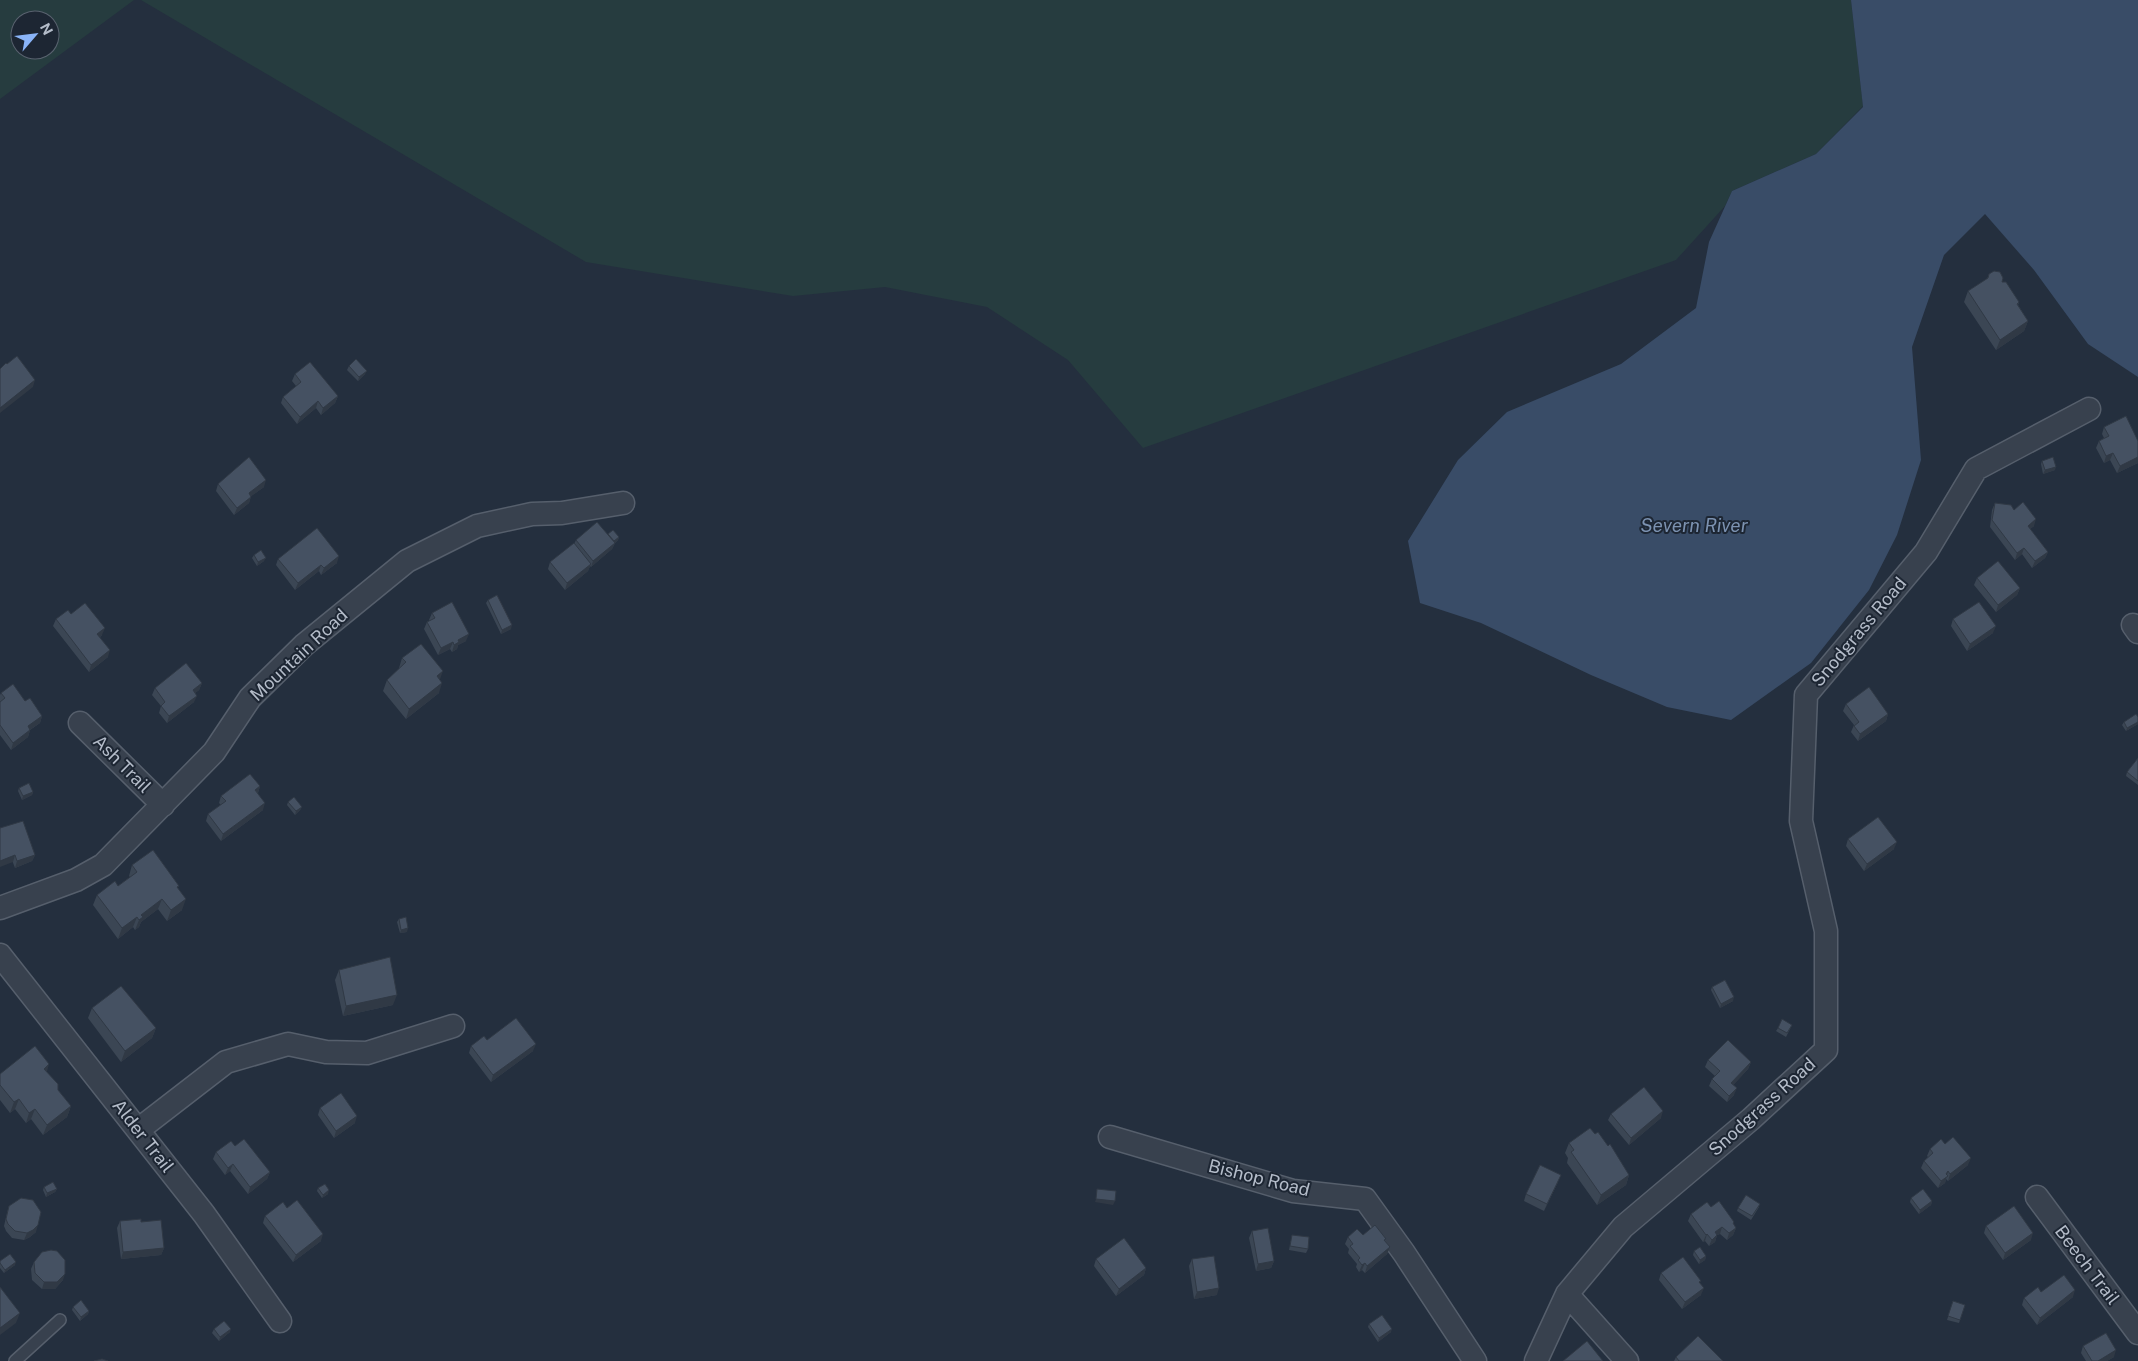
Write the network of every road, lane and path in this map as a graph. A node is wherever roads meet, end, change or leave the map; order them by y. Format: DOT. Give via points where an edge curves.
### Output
graph roads {
  1 [pos="2089,408"];
  2 [pos="623,503"];
  3 [pos="80,723"];
  4 [pos="163,805"];
  5 [pos="0,908"];
  6 [pos="0,955"];
  7 [pos="453,1026"];
  8 [pos="138,1130"];
  9 [pos="1110,1137"];
  10 [pos="2037,1197"];
  11 [pos="1567,1294"];
  12 [pos="60,1320"];
  13 [pos="280,1321"];
  14 [pos="2138,1333"];
  15 [pos="15,1361"];
  16 [pos="1475,1361"];
  17 [pos="1536,1361"];
  18 [pos="1627,1361"];
  1 -- 11 [label="street, Snodgrass Road" via="1976,469 1926,552 1806,695 1802,821 1826,931 1826,1050 1752,1119 1623,1227"];
  2 -- 4 [label="street, Mountain Road" via="562,513 532,514 477,526 408,561 304,645 250,698 214,752"];
  3 -- 4 [label="street, Ash Trail"];
  4 -- 5 [label="street, Mountain Road" via="103,865 76,880"];
  6 -- 8 [label="street, Alder Trail"];
  7 -- 8 [label="street" via="367,1052 326,1052 288,1044 226,1062"];
  8 -- 13 [label="street, Alder Trail" via="204,1214"];
  9 -- 16 [label="street, Bishop Road" via="1293,1191 1365,1199"];
  10 -- 14 [label="street, Beech Trail"];
  11 -- 17 [label="street, Snodgrass Road"];
  11 -- 18 [label="street"];
  12 -- 15 [label="lane"];
}
